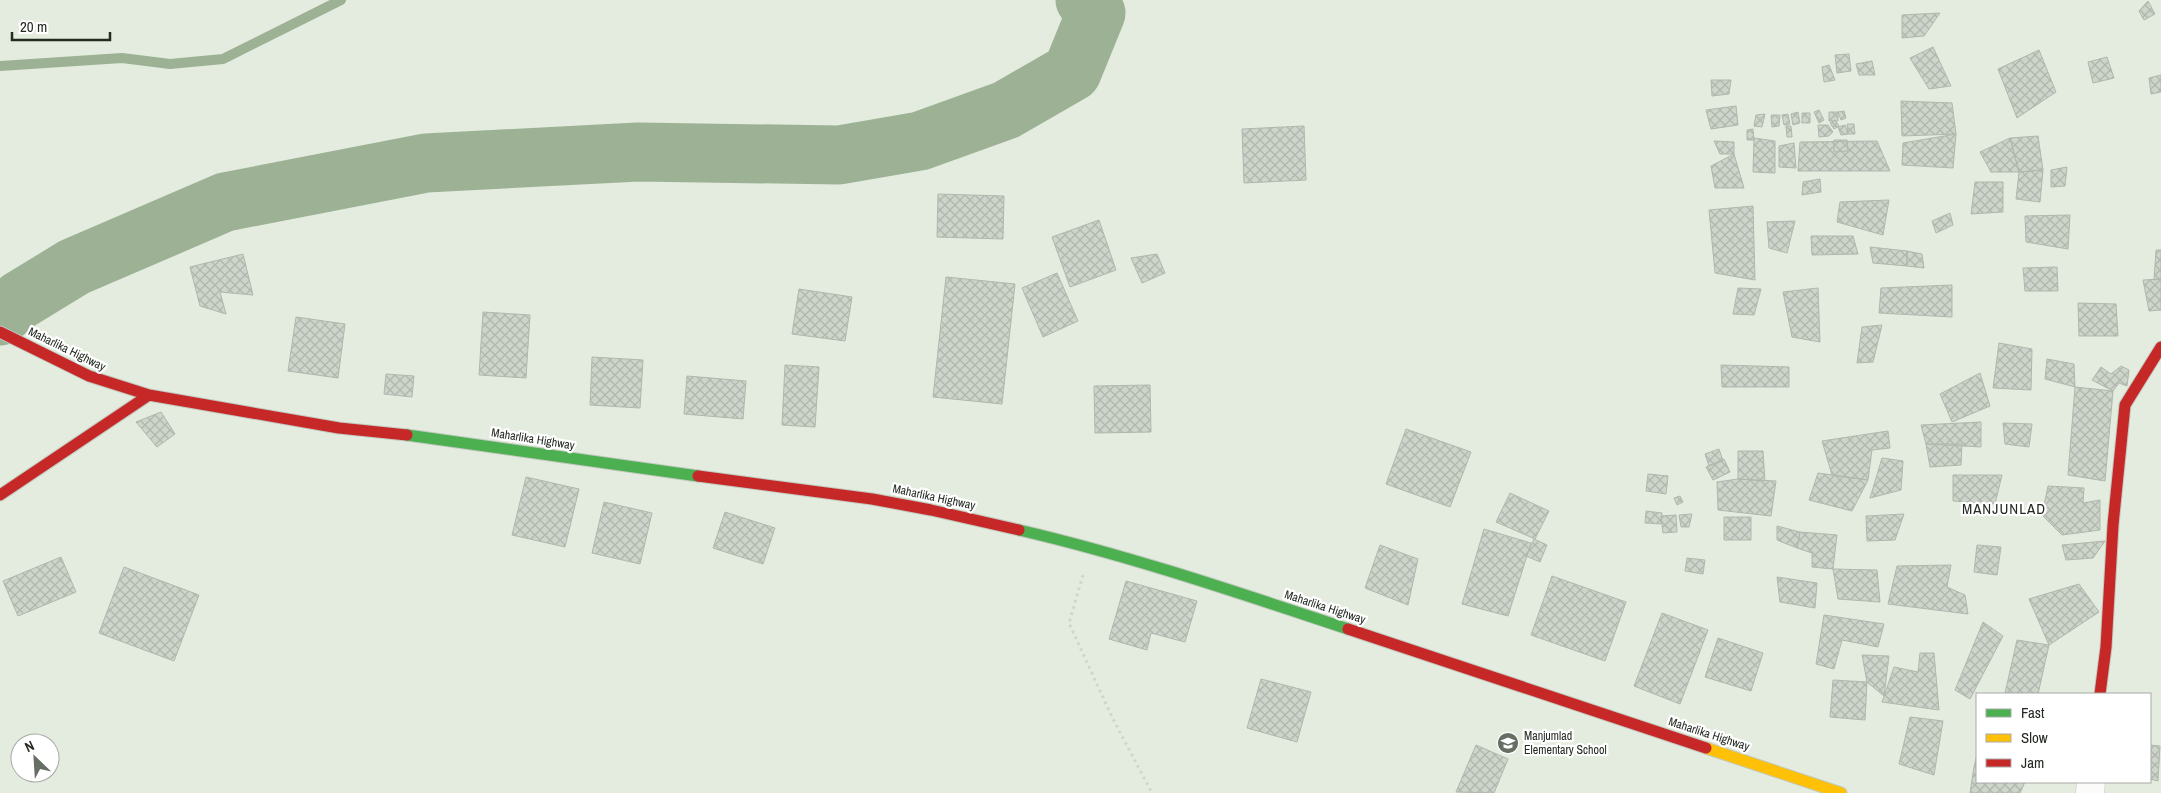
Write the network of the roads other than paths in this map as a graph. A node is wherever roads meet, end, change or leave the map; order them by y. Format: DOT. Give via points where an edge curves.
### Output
graph roads {
  1 [pos="0,332"];
  2 [pos="2161,347"];
  3 [pos="149,395"];
  4 [pos="0,495"];
  5 [pos="2100,693"];
  6 [pos="1841,793"];
  1 -- 3 [label="main road, Maharlika Highway" via="110,384"];
  2 -- 5 [label="main road" via="2125,404"];
  3 -- 4 [label="main road"];
  3 -- 6 [label="main road, Maharlika Highway" via="339,428 420,436 872,499 1091,547 1189,576"];
}
